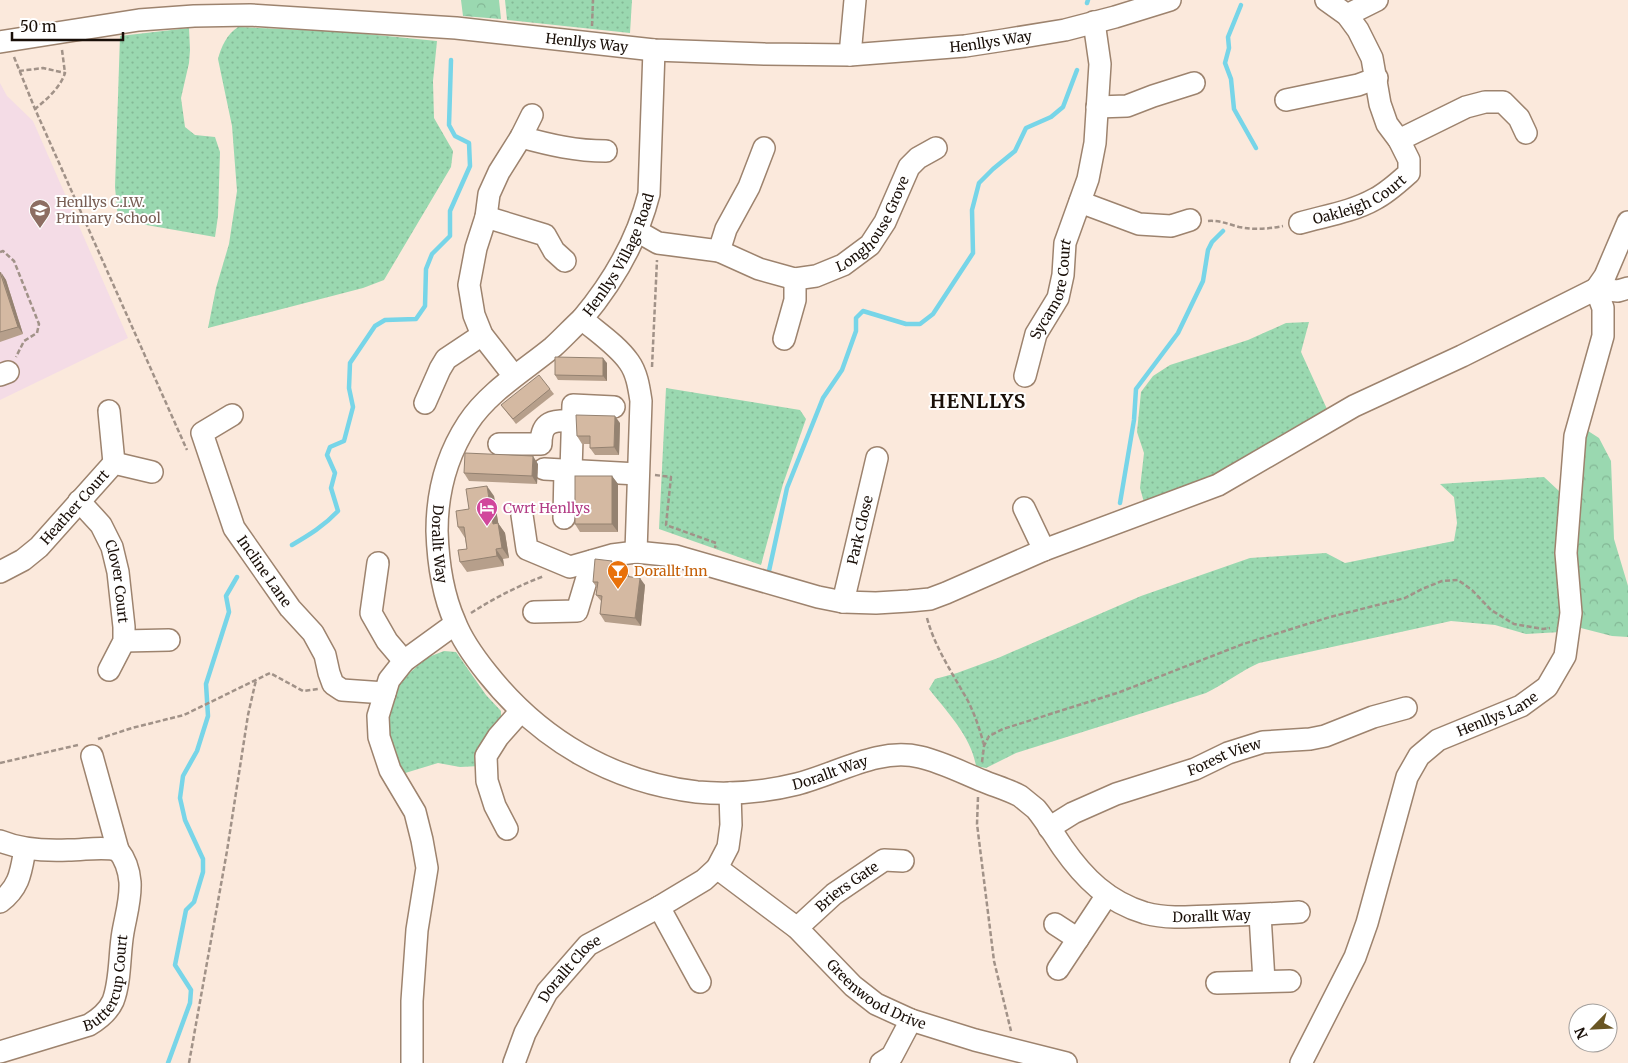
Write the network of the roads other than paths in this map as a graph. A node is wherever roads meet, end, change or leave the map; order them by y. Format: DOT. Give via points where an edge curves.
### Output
graph roads {
  1 [pos="855,0"];
  2 [pos="1170,0"];
  3 [pos="1326,0"];
  4 [pos="1377,0"];
  5 [pos="194,8"];
  6 [pos="1347,16"];
  7 [pos="1094,22"];
  8 [pos="6,46"];
  9 [pos="654,50"];
  10 [pos="850,55"];
  11 [pos="1377,78"];
  12 [pos="1194,83"];
  13 [pos="1286,100"];
  14 [pos="1097,107"];
  15 [pos="532,115"];
  16 [pos="1526,133"];
  17 [pos="521,137"];
  18 [pos="1399,140"];
  19 [pos="764,148"];
  20 [pos="936,148"];
  21 [pos="606,151"];
  22 [pos="1080,202"];
  23 [pos="486,217"];
  24 [pos="1190,220"];
  25 [pos="1628,222"];
  26 [pos="1300,223"];
  27 [pos="637,232"];
  28 [pos="719,252"];
  29 [pos="565,261"];
  30 [pos="795,279"];
  31 [pos="1628,288"];
  32 [pos="1596,289"];
  33 [pos="582,319"];
  34 [pos="482,335"];
  35 [pos="784,339"];
  36 [pos="514,376"];
  37 [pos="1025,376"];
  38 [pos="425,403"];
  39 [pos="614,407"];
  40 [pos="109,412"];
  41 [pos="232,415"];
  42 [pos="573,421"];
  43 [pos="499,444"];
  44 [pos="877,458"];
  45 [pos="114,463"];
  46 [pos="544,469"];
  47 [pos="568,470"];
  48 [pos="152,472"];
  49 [pos="638,474"];
  50 [pos="80,501"];
  51 [pos="1024,508"];
  52 [pos="522,515"];
  53 [pos="564,518"];
  54 [pos="1044,550"];
  55 [pos="636,552"];
  56 [pos="592,561"];
  57 [pos="378,563"];
  58 [pos="0,572"];
  59 [pos="843,602"];
  60 [pos="534,612"];
  61 [pos="456,624"];
  62 [pos="169,640"];
  63 [pos="124,641"];
  64 [pos="404,662"];
  65 [pos="109,670"];
  66 [pos="385,693"];
  67 [pos="1406,708"];
  68 [pos="521,711"];
  69 [pos="90,747"];
  70 [pos="730,793"];
  71 [pos="1050,828"];
  72 [pos="507,829"];
  73 [pos="0,841"];
  74 [pos="25,849"];
  75 [pos="118,850"];
  76 [pos="903,861"];
  77 [pos="717,868"];
  78 [pos="1107,895"];
  79 [pos="0,902"];
  80 [pos="660,906"];
  81 [pos="1299,912"];
  82 [pos="1260,915"];
  83 [pos="1056,924"];
  84 [pos="797,928"];
  85 [pos="1078,939"];
  86 [pos="1058,969"];
  87 [pos="1264,981"];
  88 [pos="1290,981"];
  89 [pos="700,982"];
  90 [pos="1217,983"];
  91 [pos="910,1020"];
  92 [pos="0,1052"];
  93 [pos="412,1063"];
  94 [pos="514,1063"];
  95 [pos="881,1063"];
  96 [pos="1066,1063"];
  97 [pos="1302,1063"];
  1 -- 10 [label="street"];
  2 -- 7 [label="street, Henllys Way"];
  3 -- 6 [label="street, Oakleigh Court"];
  4 -- 6 [label="street"];
  5 -- 8 [label="street, Henllys Way" via="140,20 60,31"];
  5 -- 9 [label="street, Henllys Way" via="456,28"];
  6 -- 11 [label="street, Oakleigh Court" via="1372,58"];
  7 -- 10 [label="street, Henllys Way" via="1065,30 965,46"];
  7 -- 14 [label="street, Sycamore Court" via="1100,64"];
  9 -- 10 [label="street, Henllys Way"];
  9 -- 27 [label="street, Henllys Village Road" via="649,194"];
  11 -- 13 [label="street"];
  11 -- 18 [label="street, Oakleigh Court" via="1380,104 1387,124"];
  12 -- 14 [label="street" via="1127,106"];
  14 -- 22 [label="street, Sycamore Court" via="1095,143"];
  15 -- 17 [label="street"];
  16 -- 18 [label="street" via="1519,118 1503,102 1485,102 1466,106"];
  17 -- 21 [label="street" via="576,150"];
  17 -- 23 [label="street" via="489,194"];
  18 -- 26 [label="street, Oakleigh Court" via="1409,160 1409,173 1399,182 1375,199"];
  19 -- 28 [label="street" via="749,187 726,229"];
  20 -- 30 [label="street, Longhouse Grove" via="909,167 885,222 870,245 843,265 816,276"];
  22 -- 24 [label="street" via="1139,224 1171,226"];
  22 -- 37 [label="street, Sycamore Court" via="1065,243 1058,298 1036,334"];
  23 -- 29 [label="street" via="545,235 554,251"];
  23 -- 34 [label="street" via="469,285 474,315"];
  25 -- 32 [label="street" via="1605,276"];
  27 -- 28 [label="street, Longhouse Grove" via="658,243"];
  27 -- 33 [label="street, Henllys Village Road" via="600,297"];
  28 -- 30 [label="street, Longhouse Grove" via="759,269"];
  30 -- 35 [label="street" via="795,300"];
  31 -- 32 [label="street" via="1618,292"];
  32 -- 54 [label="street" via="1354,406 1218,485"];
  32 -- 97 [label="street, Henllys Lane" via="1603,308 1603,336 1575,436 1566,553 1571,613 1566,656 1547,687 1521,706 1438,740 1419,756 1407,777 1355,957"];
  33 -- 36 [label="street, Dorallt Way" via="554,346"];
  33 -- 49 [label="street, Henllys Village Road" via="630,363 641,401"];
  34 -- 36 [label="street"];
  34 -- 38 [label="street" via="446,359"];
  36 -- 61 [label="street, Dorallt Way" via="469,421 442,479 438,557 444,590"];
  39 -- 42 [label="street" via="573,405"];
  40 -- 45 [label="street"];
  41 -- 66 [label="street, Incline Lane" via="202,433 234,528 290,608 314,633 325,655 333,684 342,690"];
  42 -- 43 [label="street" via="549,424 543,429 541,444"];
  42 -- 47 [label="street"];
  44 -- 59 [label="street, Park Close"];
  45 -- 48 [label="street, Heather Court"];
  45 -- 50 [label="street, Heather Court"];
  46 -- 47 [label="street"];
  47 -- 49 [label="street"];
  47 -- 53 [label="street"];
  49 -- 55 [label="street, Henllys Village Road"];
  50 -- 58 [label="street, Heather Court" via="39,547"];
  50 -- 63 [label="street, Clover Court" via="101,525 112,547 118,572"];
  51 -- 54 [label="street"];
  52 -- 56 [label="street" via="527,549 570,567"];
  54 -- 59 [label="street" via="946,593 922,600"];
  55 -- 56 [label="street"];
  55 -- 59 [label="street" via="676,556"];
  56 -- 60 [label="street" via="578,611"];
  57 -- 64 [label="street" via="372,614"];
  61 -- 64 [label="street"];
  61 -- 68 [label="street, Dorallt Way" via="477,661"];
  62 -- 63 [label="street"];
  63 -- 65 [label="street, Clover Court"];
  64 -- 66 [label="street" via="389,680"];
  66 -- 93 [label="street" via="378,716 379,737 390,770 415,812 427,868 417,930"];
  67 -- 71 [label="street, Forest View" via="1325,736 1263,742 1195,769 1116,794 1073,813"];
  68 -- 70 [label="street, Dorallt Way" via="545,732 614,772 671,788"];
  68 -- 72 [label="street" via="486,756 487,780"];
  69 -- 75 [label="street, Buttercup Court"];
  70 -- 71 [label="street, Dorallt Way" via="798,784 861,762 890,756 918,756 1021,797"];
  70 -- 77 [label="street, Dorallt Close" via="728,847"];
  71 -- 78 [label="street, Dorallt Way" via="1087,879"];
  73 -- 74 [label="street"];
  74 -- 75 [label="street" via="108,847"];
  74 -- 79 [label="street" via="19,880"];
  75 -- 92 [label="street, Buttercup Court" via="125,859 130,882 112,1001 102,1017 89,1025"];
  76 -- 84 [label="street, Briers Gate" via="884,860 834,894"];
  77 -- 80 [label="street, Dorallt Close" via="704,880"];
  77 -- 84 [label="street, Greenwood Drive"];
  78 -- 82 [label="street, Dorallt Way" via="1146,914 1172,917"];
  78 -- 85 [label="street"];
  80 -- 89 [label="street"];
  80 -- 94 [label="street, Dorallt Close" via="588,945 547,992 525,1033"];
  81 -- 82 [label="street, Dorallt Way"];
  82 -- 87 [label="street, Dorallt Way"];
  83 -- 85 [label="street"];
  84 -- 91 [label="street, Greenwood Drive" via="853,986 876,1004"];
  85 -- 86 [label="street"];
  87 -- 88 [label="street"];
  87 -- 90 [label="street"];
  91 -- 95 [label="street" via="892,1056"];
  91 -- 96 [label="street, Greenwood Drive"];
}
